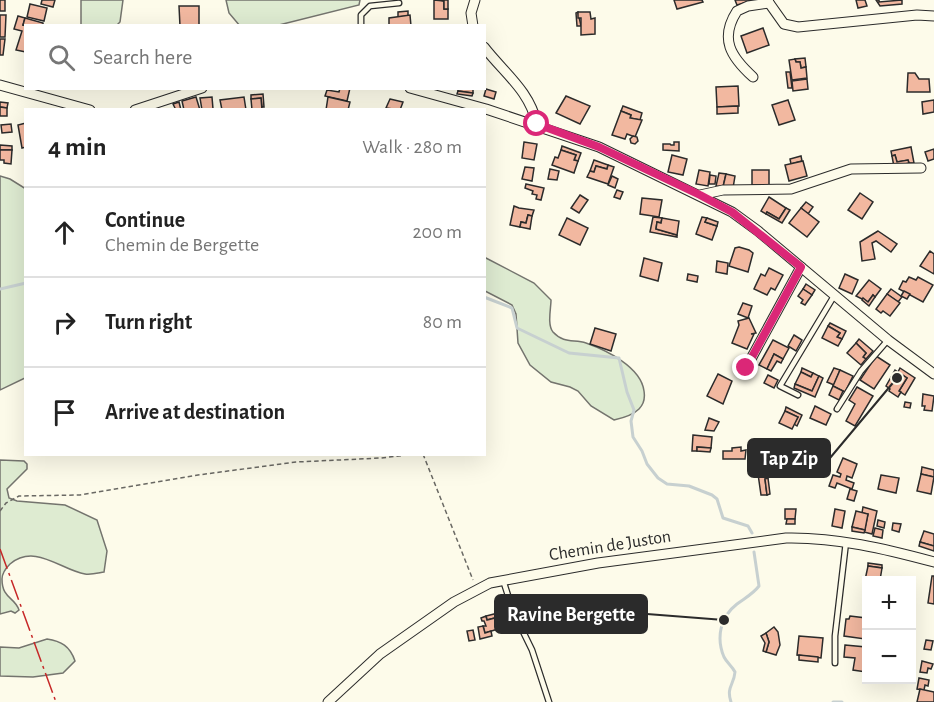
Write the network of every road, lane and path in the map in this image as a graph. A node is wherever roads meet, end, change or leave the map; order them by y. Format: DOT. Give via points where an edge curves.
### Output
graph roads {
  1 [pos="475,0"];
  2 [pos="768,1"];
  3 [pos="399,3"];
  4 [pos="934,16"];
  5 [pos="361,24"];
  6 [pos="473,24"];
  7 [pos="486,50"];
  8 [pos="753,76"];
  9 [pos="0,85"];
  10 [pos="196,90"];
  11 [pos="417,90"];
  12 [pos="83,108"];
  13 [pos="141,108"];
  14 [pos="481,108"];
  15 [pos="486,110"];
  16 [pos="537,124"];
  17 [pos="921,168"];
  18 [pos="700,195"];
  19 [pos="801,267"];
  20 [pos="834,296"];
  21 [pos="888,340"];
  22 [pos="746,368"];
  23 [pos="934,374"];
  24 [pos="798,395"];
  25 [pos="837,409"];
  26 [pos="398,456"];
  27 [pos="424,456"];
  28 [pos="0,511"];
  29 [pos="846,542"];
  30 [pos="934,562"];
  31 [pos="503,580"];
  32 [pos="478,588"];
  33 [pos="835,663"];
  34 [pos="328,702"];
  35 [pos="549,702"];
  1 -- 6 [label="street"];
  2 -- 4 [label="street" via="784,24 798,27"];
  2 -- 8 [label="street" via="736,11 727,31 728,46"];
  3 -- 5 [label="lane" via="370,6 361,15"];
  7 -- 16 [label="street" via="521,87"];
  9 -- 12 [label="street"];
  10 -- 13 [label="street"];
  11 -- 14 [label="street"];
  15 -- 16 [label="street"];
  16 -- 18 [label="street" via="599,147"];
  17 -- 18 [label="street" via="851,169 791,189 723,190"];
  18 -- 19 [label="street" via="732,212"];
  19 -- 20 [label="street"];
  19 -- 22 [label="street"];
  20 -- 21 [label="street"];
  20 -- 24 [label="lane" via="780,386"];
  21 -- 23 [label="street"];
  21 -- 25 [label="lane" via="861,371"];
  26 -- 28 [label="path" via="296,462 80,495 19,496 6,502"];
  27 -- 32 [label="path"];
  29 -- 30 [label="street, Chemin de Juston"];
  29 -- 31 [label="street, Chemin de Juston" via="786,538"];
  29 -- 33 [label="lane"];
  31 -- 32 [label="street, Chemin de Juston"];
  31 -- 35 [label="lane"];
  32 -- 34 [label="street, Chemin de Juston" via="380,654"];
}
